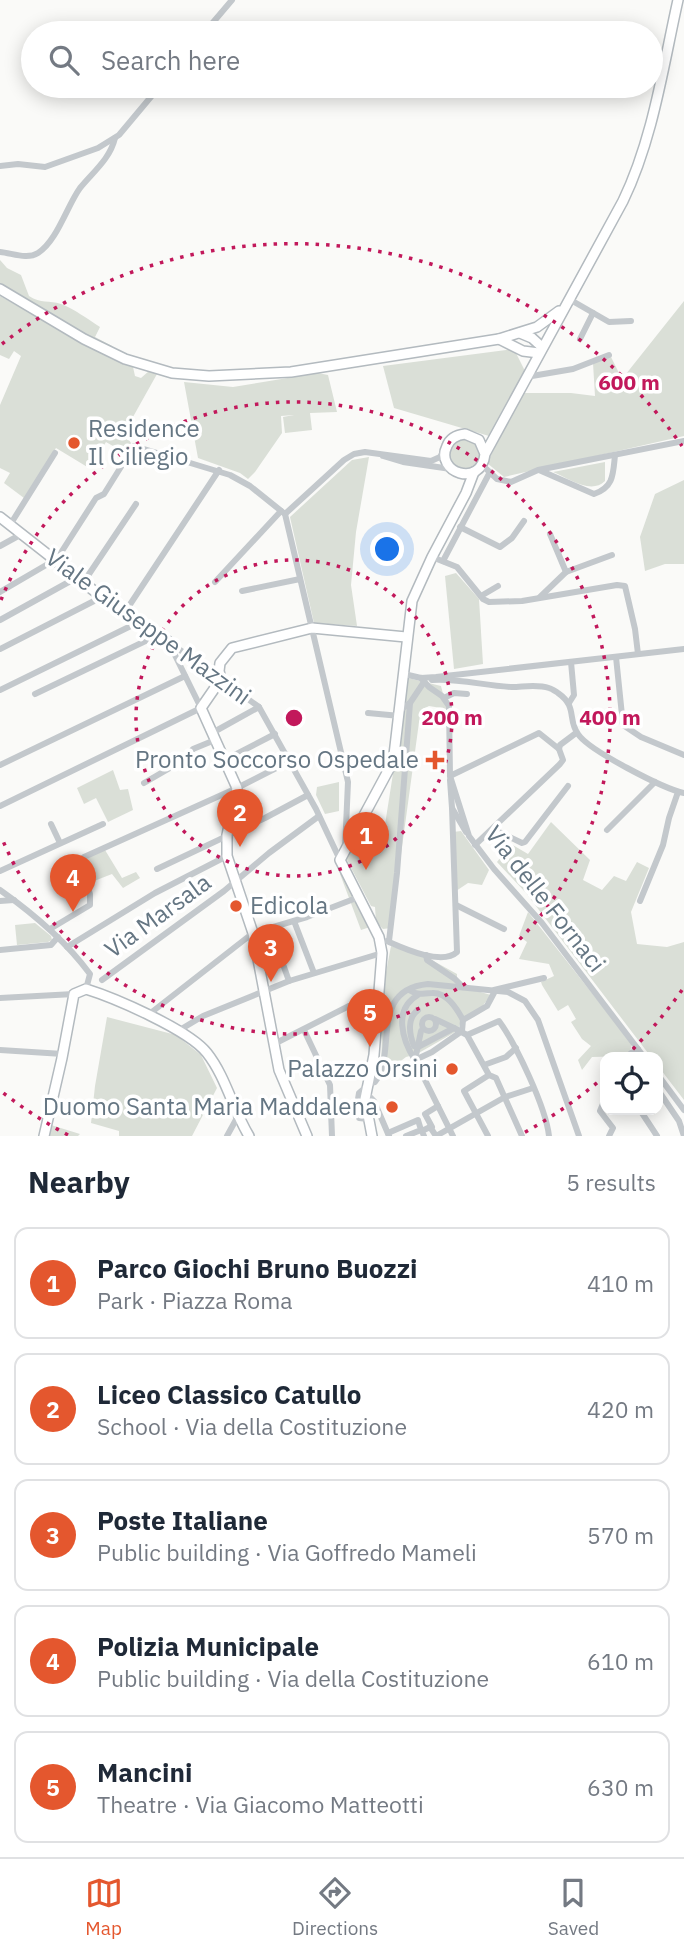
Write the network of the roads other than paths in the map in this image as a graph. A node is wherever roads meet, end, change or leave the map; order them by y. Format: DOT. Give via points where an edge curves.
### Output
graph roads {
  1 [pos="232,0"];
  2 [pos="678,0"];
  3 [pos="214,21"];
  4 [pos="663,67"];
  5 [pos="150,98"];
  6 [pos="656,98"];
  7 [pos="115,138"];
  8 [pos="0,166"];
  9 [pos="0,252"];
  10 [pos="0,289"];
  11 [pos="567,303"];
  12 [pos="593,313"];
  13 [pos="631,321"];
  14 [pos="519,333"];
  15 [pos="499,339"];
  16 [pos="580,339"];
  17 [pos="516,349"];
  18 [pos="540,350"];
  19 [pos="609,355"];
  20 [pos="527,375"];
  21 [pos="497,434"];
  22 [pos="475,437"];
  23 [pos="684,441"];
  24 [pos="445,450"];
  25 [pos="55,453"];
  26 [pos="372,453"];
  27 [pos="485,454"];
  28 [pos="615,455"];
  29 [pos="482,465"];
  30 [pos="219,470"];
  31 [pos="538,470"];
  32 [pos="454,471"];
  33 [pos="474,472"];
  34 [pos="490,472"];
  35 [pos="136,504"];
  36 [pos="283,512"];
  37 [pos="456,512"];
  38 [pos="0,517"];
  39 [pos="524,521"];
  40 [pos="9,526"];
  41 [pos="460,527"];
  42 [pos="550,534"];
  43 [pos="20,535"];
  44 [pos="0,546"];
  45 [pos="612,555"];
  46 [pos="432,557"];
  47 [pos="54,561"];
  48 [pos="443,561"];
  49 [pos="566,572"];
  50 [pos="300,579"];
  51 [pos="80,580"];
  52 [pos="215,582"];
  53 [pos="498,586"];
  54 [pos="242,591"];
  55 [pos="0,592"];
  56 [pos="100,596"];
  57 [pos="481,596"];
  58 [pos="538,598"];
  59 [pos="125,612"];
  60 [pos="0,620"];
  61 [pos="139,622"];
  62 [pos="312,628"];
  63 [pos="158,635"];
  64 [pos="407,637"];
  65 [pos="167,641"];
  66 [pos="0,649"];
  67 [pos="684,649"];
  68 [pos="638,654"];
  69 [pos="616,657"];
  70 [pos="572,662"];
  71 [pos="404,674"];
  72 [pos="185,676"];
  73 [pos="221,679"];
  74 [pos="428,681"];
  75 [pos="0,690"];
  76 [pos="35,694"];
  77 [pos="467,694"];
  78 [pos="444,698"];
  79 [pos="410,703"];
  80 [pos="569,703"];
  81 [pos="259,707"];
  82 [pos="201,708"];
  83 [pos="368,713"];
  84 [pos="400,713"];
  85 [pos="576,733"];
  86 [pos="275,734"];
  87 [pos="214,737"];
  88 [pos="559,749"];
  89 [pos="684,755"];
  90 [pos="225,760"];
  91 [pos="290,761"];
  92 [pos="0,765"];
  93 [pos="450,776"];
  94 [pos="655,782"];
  95 [pos="144,783"];
  96 [pos="568,786"];
  97 [pos="237,788"];
  98 [pos="681,792"];
  99 [pos="308,795"];
  100 [pos="0,806"];
  101 [pos="452,808"];
  102 [pos="319,816"];
  103 [pos="51,824"];
  104 [pos="103,824"];
  105 [pos="462,827"];
  106 [pos="452,828"];
  107 [pos="493,829"];
  108 [pos="607,830"];
  109 [pos="227,835"];
  110 [pos="469,836"];
  111 [pos="60,843"];
  112 [pos="475,845"];
  113 [pos="345,851"];
  114 [pos="227,856"];
  115 [pos="340,860"];
  116 [pos="157,869"];
  117 [pos="0,871"];
  118 [pos="85,881"];
  119 [pos="235,881"];
  120 [pos="77,885"];
  121 [pos="0,890"];
  122 [pos="359,897"];
  123 [pos="14,900"];
  124 [pos="0,901"];
  125 [pos="640,901"];
  126 [pos="456,905"];
  127 [pos="294,921"];
  128 [pos="271,928"];
  129 [pos="50,929"];
  130 [pos="504,929"];
  131 [pos="253,933"];
  132 [pos="58,937"];
  133 [pos="384,939"];
  134 [pos="67,947"];
  135 [pos="0,950"];
  136 [pos="382,954"];
  137 [pos="426,955"];
  138 [pos="314,973"];
  139 [pos="90,974"];
  140 [pos="544,978"];
  141 [pos="102,980"];
  142 [pos="289,981"];
  143 [pos="463,987"];
  144 [pos="86,989"];
  145 [pos="409,990"];
  146 [pos="493,990"];
  147 [pos="97,992"];
  148 [pos="264,993"];
  149 [pos="74,994"];
  150 [pos="418,995"];
  151 [pos="0,998"];
  152 [pos="408,1003"];
  153 [pos="379,1004"];
  154 [pos="418,1010"];
  155 [pos="148,1015"];
  156 [pos="427,1017"];
  157 [pos="435,1019"];
  158 [pos="463,1020"];
  159 [pos="454,1028"];
  160 [pos="304,1030"];
  161 [pos="422,1030"];
  162 [pos="178,1031"];
  163 [pos="410,1031"];
  164 [pos="464,1033"];
  165 [pos="274,1044"];
  166 [pos="417,1047"];
  167 [pos="516,1048"];
  168 [pos="638,1049"];
  169 [pos="0,1050"];
  170 [pos="633,1052"];
  171 [pos="640,1052"];
  172 [pos="63,1054"];
  173 [pos="415,1060"];
  174 [pos="484,1065"];
  175 [pos="489,1075"];
  176 [pos="663,1082"];
  177 [pos="366,1088"];
  178 [pos="533,1088"];
  179 [pos="505,1097"];
  180 [pos="663,1097"];
  181 [pos="438,1106"];
  182 [pos="684,1110"];
  183 [pos="477,1113"];
  184 [pos="603,1115"];
  185 [pos="643,1115"];
  186 [pos="238,1116"];
  187 [pos="401,1127"];
  188 [pos="432,1127"];
  189 [pos="452,1133"];
  190 [pos="389,1134"];
  191 [pos="423,1134"];
  192 [pos="44,1136"];
  193 [pos="227,1136"];
  194 [pos="249,1136"];
  195 [pos="307,1136"];
  196 [pos="332,1136"];
  197 [pos="372,1136"];
  198 [pos="405,1136"];
  199 [pos="436,1136"];
  200 [pos="488,1136"];
  201 [pos="522,1136"];
  202 [pos="549,1136"];
  203 [pos="579,1136"];
  204 [pos="608,1136"];
  205 [pos="657,1136"];
  206 [pos="684,1136"];
  1 -- 3 [label="street"];
  2 -- 4 [label="main road"];
  5 -- 7 [label="street"];
  6 -- 11 [label="main road" via="623,201"];
  7 -- 8 [label="street" via="49,166"];
  7 -- 9 [label="street" via="110,153 79,190 41,251 29,256"];
  10 -- 15 [label="main road" via="125,359 188,375 283,373"];
  11 -- 12 [label="street"];
  11 -- 14 [label="main road" via="542,324"];
  11 -- 18 [label="main road"];
  12 -- 13 [label="street" via="608,322"];
  12 -- 16 [label="street"];
  14 -- 15 [label="main road"];
  14 -- 18 [label="main road" via="532,338"];
  15 -- 17 [label="main road"];
  17 -- 18 [label="main road"];
  17 -- 20 [label="main road"];
  18 -- 20 [label="main road"];
  19 -- 20 [label="street" via="573,369"];
  20 -- 21 [label="main road"];
  21 -- 22 [label="main road"];
  21 -- 27 [label="main road"];
  22 -- 24 [label="main road" via="459,435"];
  22 -- 27 [label="main road"];
  23 -- 28 [label="street"];
  24 -- 26 [label="street" via="431,461"];
  24 -- 32 [label="main road" via="447,464"];
  25 -- 40 [label="street"];
  26 -- 32 [label="street"];
  26 -- 36 [label="street" via="360,452 344,460"];
  27 -- 29 [label="main road"];
  28 -- 31 [label="street"];
  28 -- 31 [label="street" via="610,484 594,494"];
  29 -- 33 [label="main road"];
  29 -- 34 [label="street"];
  30 -- 36 [label="street"];
  30 -- 47 [label="street" via="134,446"];
  30 -- 59 [label="street"];
  31 -- 34 [label="street" via="505,482"];
  32 -- 33 [label="main road"];
  32 -- 37 [label="main road" via="464,489"];
  33 -- 37 [label="main road"];
  34 -- 41 [label="street"];
  35 -- 51 [label="street"];
  36 -- 50 [label="street"];
  36 -- 52 [label="street"];
  37 -- 46 [label="main road"];
  38 -- 40 [label="main road, Viale Giuseppe Mazzini"];
  39 -- 41 [label="street" via="500,547"];
  40 -- 43 [label="main road, Viale Giuseppe Mazzini"];
  41 -- 48 [label="street"];
  42 -- 49 [label="street"];
  43 -- 44 [label="street"];
  43 -- 47 [label="main road, Viale Giuseppe Mazzini"];
  45 -- 49 [label="street"];
  46 -- 48 [label="street"];
  46 -- 64 [label="main road" via="411,603"];
  47 -- 51 [label="main road, Viale Giuseppe Mazzini"];
  47 -- 55 [label="street"];
  48 -- 57 [label="street" via="460,570"];
  49 -- 58 [label="street"];
  50 -- 54 [label="street"];
  50 -- 62 [label="street"];
  51 -- 56 [label="main road, Viale Giuseppe Mazzini"];
  51 -- 60 [label="street"];
  53 -- 57 [label="street"];
  56 -- 59 [label="main road, Viale Giuseppe Mazzini"];
  56 -- 66 [label="street"];
  57 -- 58 [label="street" via="494,603"];
  58 -- 68 [label="street" via="625,586"];
  59 -- 61 [label="main road, Viale Giuseppe Mazzini"];
  61 -- 63 [label="main road, Viale Giuseppe Mazzini"];
  61 -- 75 [label="street"];
  62 -- 64 [label="main road"];
  62 -- 73 [label="main road" via="232,648 220,665"];
  62 -- 113 [label="street" via="348,782"];
  63 -- 65 [label="main road, Viale Giuseppe Mazzini"];
  63 -- 76 [label="street"];
  64 -- 71 [label="main road"];
  65 -- 72 [label="street"];
  65 -- 73 [label="street, Viale Giuseppe Mazzini"];
  67 -- 68 [label="street"];
  68 -- 69 [label="street"];
  69 -- 70 [label="street"];
  69 -- 89 [label="street" via="623,725"];
  70 -- 74 [label="street"];
  70 -- 80 [label="street" via="574,695"];
  71 -- 74 [label="street"];
  71 -- 84 [label="main road"];
  72 -- 82 [label="street"];
  72 -- 92 [label="street"];
  73 -- 81 [label="street, Viale Giuseppe Mazzini"];
  73 -- 82 [label="main road"];
  74 -- 78 [label="street"];
  74 -- 79 [label="street"];
  74 -- 80 [label="street" via="540,686"];
  77 -- 78 [label="street"];
  78 -- 93 [label="street, Via delle Fornaci" via="450,711"];
  79 -- 84 [label="street"];
  79 -- 133 [label="street" via="397,873"];
  80 -- 85 [label="street"];
  81 -- 86 [label="street, Viale Giuseppe Mazzini"];
  81 -- 87 [label="street"];
  82 -- 87 [label="main road"];
  82 -- 100 [label="street"];
  83 -- 84 [label="street"];
  84 -- 113 [label="main road" via="395,752 386,776"];
  85 -- 88 [label="street"];
  85 -- 94 [label="street" via="591,748"];
  86 -- 90 [label="street"];
  86 -- 91 [label="street, Viale Giuseppe Mazzini"];
  87 -- 90 [label="main road"];
  87 -- 95 [label="street"];
  88 -- 93 [label="street" via="539,733"];
  88 -- 107 [label="street" via="560,764"];
  90 -- 97 [label="main road"];
  91 -- 97 [label="street"];
  91 -- 99 [label="street, Viale Giuseppe Mazzini"];
  93 -- 101 [label="street"];
  93 -- 110 [label="street, Via delle Fornaci"];
  94 -- 98 [label="street"];
  94 -- 108 [label="street"];
  96 -- 107 [label="street" via="525,842"];
  97 -- 109 [label="main road"];
  97 -- 118 [label="street" via="84,857 80,861"];
  98 -- 125 [label="street"];
  99 -- 102 [label="street, Viale Giuseppe Mazzini"];
  99 -- 109 [label="street"];
  101 -- 105 [label="street"];
  101 -- 106 [label="street"];
  102 -- 115 [label="street, Viale Giuseppe Mazzini"];
  102 -- 119 [label="street, Via Marsala"];
  103 -- 111 [label="street"];
  104 -- 111 [label="street"];
  105 -- 106 [label="street"];
  105 -- 110 [label="street"];
  106 -- 126 [label="street"];
  107 -- 112 [label="street"];
  109 -- 114 [label="main road"];
  109 -- 116 [label="street"];
  110 -- 112 [label="street, Via delle Fornaci"];
  111 -- 117 [label="street"];
  112 -- 168 [label="street, Via delle Fornaci" via="542,923"];
  113 -- 115 [label="main road"];
  114 -- 119 [label="main road"];
  114 -- 134 [label="street"];
  115 -- 122 [label="main road"];
  118 -- 120 [label="street"];
  118 -- 129 [label="street" via="90,905"];
  119 -- 131 [label="main road"];
  119 -- 141 [label="street, Via Marsala"];
  121 -- 123 [label="street"];
  122 -- 127 [label="street"];
  122 -- 133 [label="main road"];
  123 -- 124 [label="street"];
  123 -- 129 [label="street"];
  126 -- 130 [label="street"];
  126 -- 137 [label="street" via="457,952 448,958"];
  127 -- 128 [label="street"];
  127 -- 138 [label="street"];
  128 -- 131 [label="street"];
  128 -- 142 [label="street"];
  129 -- 132 [label="street"];
  131 -- 148 [label="main road"];
  131 -- 155 [label="street"];
  132 -- 134 [label="street"];
  132 -- 135 [label="street" via="51,945"];
  133 -- 136 [label="main road"];
  133 -- 137 [label="street"];
  134 -- 139 [label="street"];
  136 -- 138 [label="street"];
  136 -- 153 [label="main road"];
  137 -- 143 [label="street"];
  138 -- 142 [label="street"];
  139 -- 141 [label="street"];
  139 -- 144 [label="street"];
  140 -- 146 [label="street"];
  141 -- 147 [label="street"];
  142 -- 148 [label="street"];
  143 -- 145 [label="street" via="428,984"];
  143 -- 146 [label="street"];
  144 -- 147 [label="main road"];
  144 -- 149 [label="main road"];
  145 -- 150 [label="street"];
  145 -- 177 [label="street" via="389,1014 380,1073"];
  146 -- 158 [label="street" via="487,1006"];
  146 -- 203 [label="street" via="517,996 538,1020"];
  147 -- 155 [label="main road"];
  148 -- 162 [label="street"];
  148 -- 165 [label="main road"];
  149 -- 151 [label="street"];
  149 -- 172 [label="main road"];
  150 -- 152 [label="street"];
  150 -- 158 [label="street" via="440,994"];
  152 -- 154 [label="street"];
  152 -- 173 [label="street" via="403,1014 404,1044"];
  153 -- 160 [label="street" via="349,1006"];
  153 -- 177 [label="main road"];
  154 -- 156 [label="street"];
  154 -- 163 [label="street"];
  155 -- 162 [label="main road"];
  156 -- 157 [label="street"];
  156 -- 161 [label="street"];
  157 -- 159 [label="street"];
  157 -- 161 [label="street" via="435,1029"];
  158 -- 164 [label="street"];
  159 -- 164 [label="street"];
  159 -- 166 [label="street"];
  160 -- 165 [label="street"];
  160 -- 196 [label="street" via="330,1085"];
  161 -- 163 [label="street"];
  161 -- 166 [label="street"];
  162 -- 186 [label="main road" via="208,1054"];
  163 -- 166 [label="street"];
  164 -- 167 [label="street" via="499,1021"];
  164 -- 173 [label="street"];
  164 -- 174 [label="street"];
  165 -- 195 [label="main road" via="282,1078"];
  166 -- 173 [label="street"];
  167 -- 174 [label="street"];
  167 -- 178 [label="street"];
  168 -- 170 [label="street"];
  168 -- 171 [label="street, Via delle Fornaci"];
  169 -- 172 [label="street"];
  172 -- 192 [label="main road"];
  173 -- 181 [label="street"];
  174 -- 175 [label="street"];
  175 -- 179 [label="street" via="496,1078"];
  175 -- 183 [label="street" via="464,1091"];
  176 -- 182 [label="street"];
  177 -- 190 [label="street"];
  177 -- 197 [label="main road"];
  178 -- 179 [label="street"];
  178 -- 202 [label="street"];
  179 -- 183 [label="street"];
  179 -- 201 [label="street"];
  180 -- 206 [label="street"];
  181 -- 188 [label="street" via="425,1114"];
  181 -- 189 [label="street"];
  183 -- 189 [label="street"];
  183 -- 200 [label="street"];
  184 -- 204 [label="street" via="613,1128"];
  185 -- 205 [label="street"];
  186 -- 193 [label="street"];
  186 -- 194 [label="main road"];
  187 -- 190 [label="street"];
  187 -- 198 [label="street"];
  187 -- 198 [label="street" via="418,1120 421,1130"];
  188 -- 191 [label="street"];
  188 -- 199 [label="street"];
  189 -- 199 [label="street"];
}
